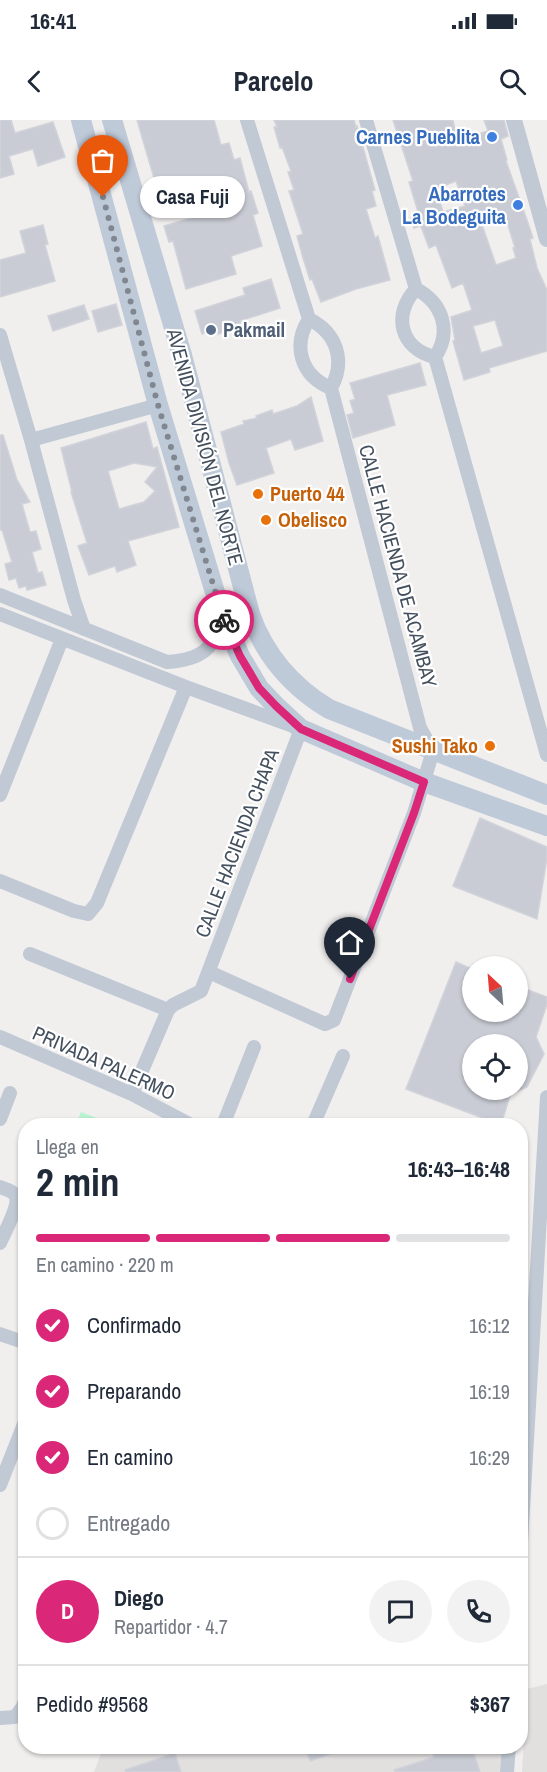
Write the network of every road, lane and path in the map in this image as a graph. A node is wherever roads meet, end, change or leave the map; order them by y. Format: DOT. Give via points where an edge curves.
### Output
graph roads {
  1 [pos="81,120"];
  2 [pos="112,120"];
  3 [pos="247,120"];
  4 [pos="366,120"];
  5 [pos="514,120"];
  6 [pos="119,141"];
  7 [pos="90,150"];
  8 [pos="127,165"];
  9 [pos="97,175"];
  10 [pos="547,239"];
  11 [pos="416,289"];
  12 [pos="309,319"];
  13 [pos="0,335"];
  14 [pos="435,357"];
  15 [pos="331,388"];
  16 [pos="158,405"];
  17 [pos="31,440"];
  18 [pos="207,452"];
  19 [pos="177,462"];
  20 [pos="213,474"];
  21 [pos="182,482"];
  22 [pos="0,595"];
  23 [pos="17,602"];
  24 [pos="220,612"];
  25 [pos="4,616"];
  26 [pos="84,629"];
  27 [pos="62,639"];
  28 [pos="186,687"];
  29 [pos="301,729"];
  30 [pos="433,751"];
  31 [pos="547,755"];
  32 [pos="424,782"];
  33 [pos="0,795"];
  34 [pos="547,795"];
  35 [pos="547,825"];
  36 [pos="0,881"];
  37 [pos="30,954"];
  38 [pos="208,972"];
  39 [pos="168,1010"];
  40 [pos="0,1037"];
  41 [pos="254,1047"];
  42 [pos="343,1056"];
  43 [pos="10,1093"];
  44 [pos="132,1094"];
  45 [pos="547,1098"];
  46 [pos="178,1118"];
  47 [pos="226,1118"];
  48 [pos="316,1118"];
  49 [pos="0,1119"];
  50 [pos="0,1187"];
  51 [pos="0,1243"];
  52 [pos="0,1334"];
  53 [pos="18,1340"];
  54 [pos="528,1423"];
  55 [pos="18,1439"];
  56 [pos="0,1485"];
  57 [pos="18,1713"];
  58 [pos="0,1718"];
  59 [pos="508,1754"];
  60 [pos="507,1772"];
  1 -- 7 [label="main road, AVENIDA DIVISIÓN DEL NORTE"];
  2 -- 6 [label="main road, AVENIDA DIVISIÓN DEL NORTE"];
  3 -- 12 [label="street"];
  4 -- 11 [label="street"];
  5 -- 10 [label="street"];
  6 -- 7 [label="main road" via="108,154"];
  6 -- 8 [label="main road, AVENIDA DIVISIÓN DEL NORTE"];
  7 -- 9 [label="main road, AVENIDA DIVISIÓN DEL NORTE"];
  8 -- 9 [label="main road" via="110,161 101,166"];
  8 -- 18 [label="main road, AVENIDA DIVISIÓN DEL NORTE"];
  9 -- 16 [label="main road, AVENIDA DIVISIÓN DEL NORTE"];
  11 -- 14 [label="street" via="432,300 442,316 443,342"];
  11 -- 14 [label="street" via="406,303 403,328 414,348"];
  12 -- 15 [label="street, CALLE HACIENDA DE ACAMBAY" via="325,330 336,346 338,372"];
  12 -- 15 [label="street" via="301,334 301,358 315,380"];
  13 -- 17 [label="street"];
  14 -- 31 [label="street"];
  15 -- 30 [label="street, CALLE HACIENDA DE ACAMBAY" via="420,728"];
  16 -- 17 [label="street"];
  16 -- 19 [label="main road, AVENIDA DIVISIÓN DEL NORTE"];
  17 -- 26 [label="street"];
  18 -- 19 [label="main road" via="193,464"];
  18 -- 20 [label="main road, AVENIDA DIVISIÓN DEL NORTE"];
  19 -- 21 [label="main road, AVENIDA DIVISIÓN DEL NORTE"];
  20 -- 21 [label="main road" via="195,470"];
  20 -- 30 [label="main road, AVENIDA DIVISIÓN DEL NORTE" via="249,614 272,660 304,693 329,709"];
  21 -- 24 [label="main road, AVENIDA DIVISIÓN DEL NORTE"];
  22 -- 23 [label="street"];
  23 -- 25 [label="street"];
  23 -- 26 [label="street"];
  24 -- 26 [label="street" via="215,639 195,658 181,662 167,662"];
  24 -- 29 [label="main road, AVENIDA DIVISIÓN DEL NORTE" via="259,688"];
  25 -- 27 [label="street"];
  27 -- 28 [label="street"];
  27 -- 33 [label="street"];
  28 -- 29 [label="street"];
  28 -- 36 [label="street" via="97,903 88,914"];
  29 -- 32 [label="main road, AVENIDA DIVISIÓN DEL NORTE"];
  29 -- 38 [label="street, CALLE HACIENDA CHAPA"];
  30 -- 32 [label="street"];
  30 -- 34 [label="main road, AVENIDA DIVISIÓN DEL NORTE"];
  32 -- 35 [label="main road, AVENIDA DIVISIÓN DEL NORTE"];
  32 -- 38 [label="street" via="334,1020 325,1024"];
  37 -- 39 [label="street"];
  38 -- 39 [label="street, CALLE HACIENDA CHAPA" via="201,991"];
  39 -- 44 [label="street"];
  40 -- 44 [label="street, PRIVADA PALERMO"];
  41 -- 47 [label="street"];
  42 -- 48 [label="street"];
  43 -- 49 [label="street"];
  44 -- 46 [label="street, PRIVADA PALERMO"];
  45 -- 54 [label="street"];
  50 -- 51 [label="street" via="11,1191 16,1205"];
  52 -- 53 [label="street"];
  55 -- 56 [label="street"];
  57 -- 58 [label="street"];
  59 -- 60 [label="street"];
}
